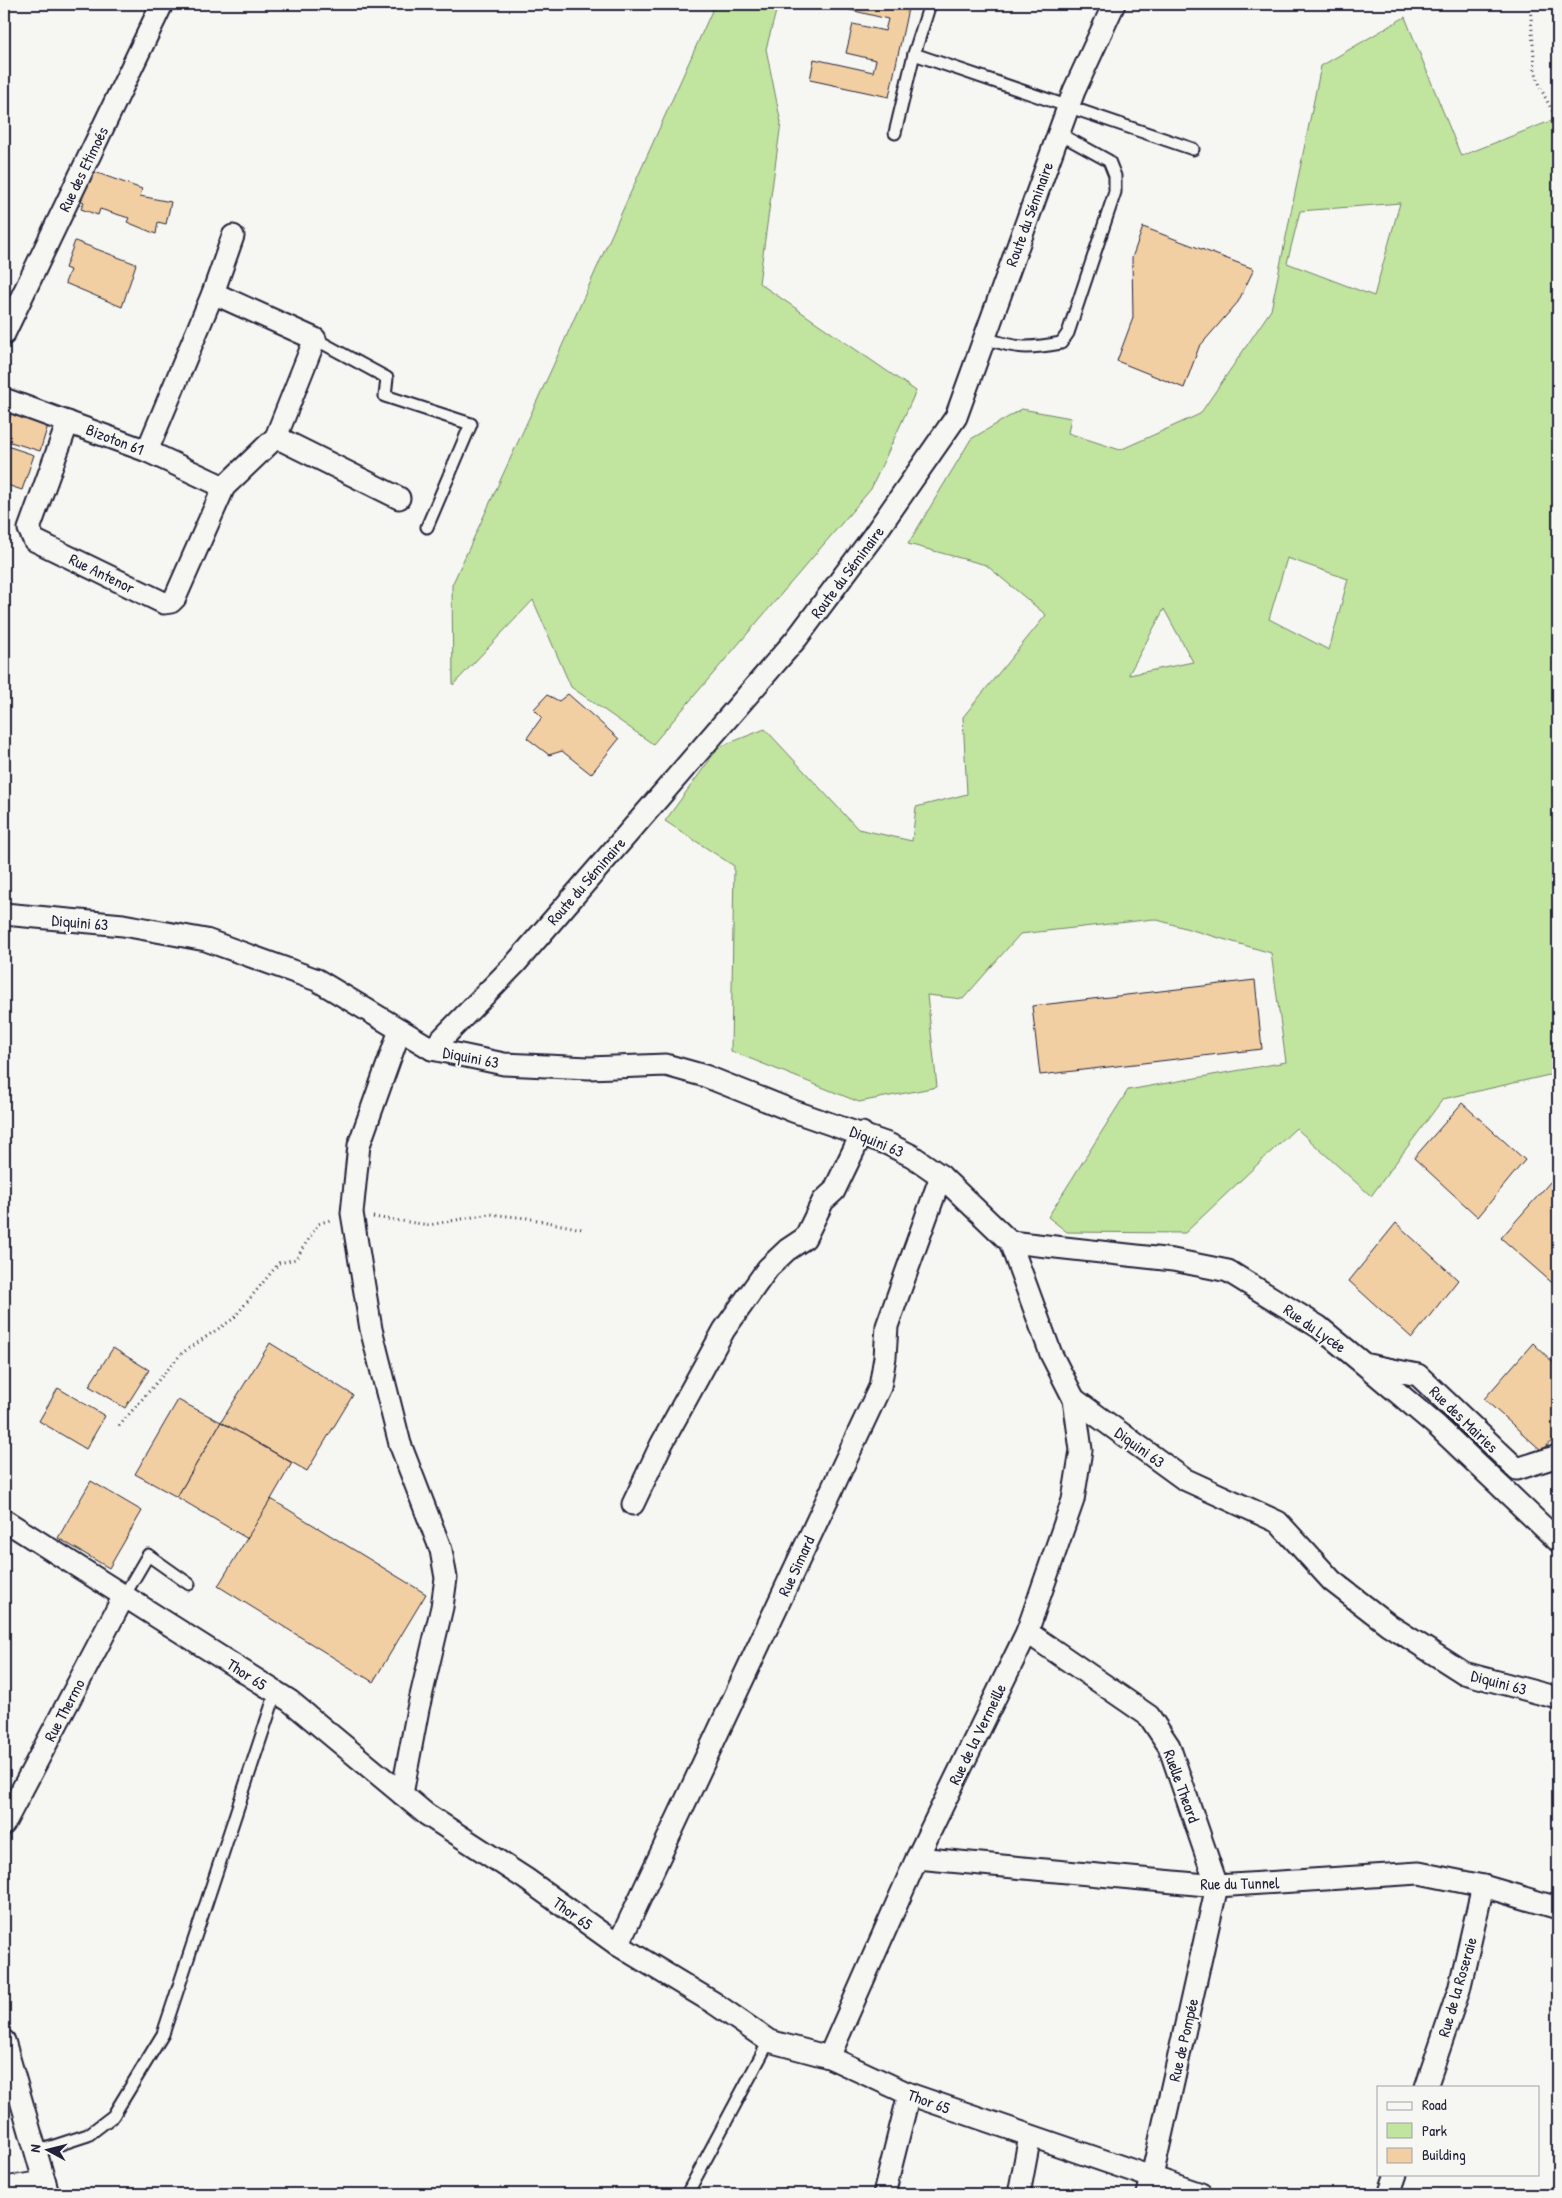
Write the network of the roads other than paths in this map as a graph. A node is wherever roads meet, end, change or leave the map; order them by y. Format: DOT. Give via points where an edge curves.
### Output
graph roads {
  1 [pos="162,4"];
  2 [pos="930,4"];
  3 [pos="1114,4"];
  4 [pos="914,54"];
  5 [pos="1068,107"];
  6 [pos="895,133"];
  7 [pos="1058,133"];
  8 [pos="1193,149"];
  9 [pos="233,236"];
  10 [pos="213,293"];
  11 [pos="4,334"];
  12 [pos="985,338"];
  13 [pos="315,339"];
  14 [pos="4,399"];
  15 [pos="68,422"];
  16 [pos="276,437"];
  17 [pos="148,451"];
  18 [pos="224,487"];
  19 [pos="399,498"];
  20 [pos="427,527"];
  21 [pos="4,914"];
  22 [pos="400,1030"];
  23 [pos="432,1049"];
  24 [pos="862,1133"];
  25 [pos="941,1176"];
  26 [pos="1010,1242"];
  27 [pos="1365,1364"];
  28 [pos="1074,1399"];
  29 [pos="1558,1456"];
  30 [pos="633,1504"];
  31 [pos="4,1520"];
  32 [pos="1558,1541"];
  33 [pos="189,1584"];
  34 [pos="124,1596"];
  35 [pos="1027,1632"];
  36 [pos="276,1692"];
  37 [pos="1558,1698"];
  38 [pos="402,1794"];
  39 [pos="4,1824"];
  40 [pos="918,1858"];
  41 [pos="1217,1886"];
  42 [pos="1483,1886"];
  43 [pos="1558,1908"];
  44 [pos="618,1945"];
  45 [pos="4,2041"];
  46 [pos="769,2041"];
  47 [pos="829,2058"];
  48 [pos="1426,2086"];
  49 [pos="909,2094"];
  50 [pos="1030,2136"];
  51 [pos="36,2152"];
  52 [pos="1395,2176"];
  53 [pos="1150,2186"];
  54 [pos="4,2188"];
  55 [pos="46,2188"];
  56 [pos="687,2194"];
  57 [pos="884,2194"];
  58 [pos="1019,2194"];
  59 [pos="1202,2194"];
  60 [pos="1389,2194"];
  1 -- 11 [label="street, Rue des Etimoés"];
  2 -- 4 [label="lane"];
  3 -- 5 [label="street, Route du Séminaire"];
  4 -- 5 [label="lane"];
  4 -- 6 [label="lane"];
  5 -- 7 [label="street, Route du Séminaire"];
  5 -- 8 [label="lane"];
  7 -- 12 [label="street, Route du Séminaire"];
  7 -- 12 [label="lane" via="1110,161 1115,176 1115,192 1068,333 1061,343 1032,348 1010,347"];
  9 -- 10 [label="street"];
  10 -- 13 [label="street"];
  10 -- 17 [label="street"];
  12 -- 23 [label="street, Route du Séminaire" via="956,417 797,638 515,964"];
  13 -- 16 [label="street"];
  13 -- 20 [label="lane" via="387,378 385,396 471,424"];
  14 -- 15 [label="street, Bizoton 61"];
  15 -- 17 [label="street, Bizoton 61"];
  15 -- 18 [label="street, Rue Antenor" via="29,529 30,535 34,540 164,603 175,598"];
  16 -- 18 [label="street"];
  16 -- 19 [label="street"];
  17 -- 18 [label="street, Bizoton 61"];
  21 -- 22 [label="street, Diquini 63" via="123,925 206,940 317,980"];
  22 -- 23 [label="street, Diquini 63"];
  22 -- 38 [label="street" via="358,1145 352,1213 371,1329 400,1444 440,1550 446,1578"];
  23 -- 24 [label="street, Diquini 63" via="504,1064 589,1068 666,1065"];
  24 -- 25 [label="street, Diquini 63" via="904,1152"];
  24 -- 30 [label="street" via="834,1191 823,1201 805,1238 768,1268 724,1330 661,1445"];
  25 -- 26 [label="street, Diquini 63"];
  25 -- 44 [label="street, Rue Simard" via="886,1326 880,1387"];
  26 -- 27 [label="street, Rue du Lycée" via="1173,1260 1228,1271 1319,1327"];
  26 -- 28 [label="street, Diquini 63" via="1051,1354"];
  27 -- 29 [label="street, Rue des Mairies" via="1418,1375 1517,1469"];
  27 -- 32 [label="street, Rue du Lycée" via="1437,1426"];
  28 -- 35 [label="street, Rue de la Vermeille" via="1081,1450 1073,1500"];
  28 -- 37 [label="street, Diquini 63" via="1184,1479 1278,1522 1332,1580 1389,1625 1464,1673"];
  31 -- 34 [label="street, Thor 65"];
  33 -- 34 [label="lane" via="148,1555"];
  34 -- 36 [label="street, Thor 65"];
  34 -- 39 [label="street, Rue Thermo"];
  35 -- 40 [label="street, Rue de la Vermeille"];
  35 -- 41 [label="street, Ruelle Theard" via="1149,1716 1169,1746"];
  36 -- 38 [label="street, Thor 65"];
  36 -- 51 [label="lane" via="162,2034 113,2116 88,2135"];
  38 -- 44 [label="street, Thor 65" via="426,1814"];
  40 -- 41 [label="street, Rue du Tunnel"];
  40 -- 47 [label="street, Rue de la Vermeille"];
  41 -- 42 [label="street, Rue du Tunnel" via="1419,1873"];
  41 -- 53 [label="street, Rue de Pompée"];
  42 -- 43 [label="street, Rue du Tunnel"];
  42 -- 48 [label="street, Rue de la Roseraie" via="1459,1990"];
  44 -- 46 [label="street, Thor 65" via="714,2003"];
  45 -- 51 [label="street"];
  46 -- 47 [label="street, Thor 65"];
  46 -- 56 [label="lane"];
  47 -- 49 [label="street, Thor 65"];
  49 -- 50 [label="street, Thor 65"];
  49 -- 57 [label="street"];
  50 -- 53 [label="street, Thor 65"];
  50 -- 58 [label="street"];
  51 -- 55 [label="street"];
  52 -- 60 [label="street"];
  53 -- 59 [label="street, Thor 65"];
  54 -- 55 [label="street"];
}
